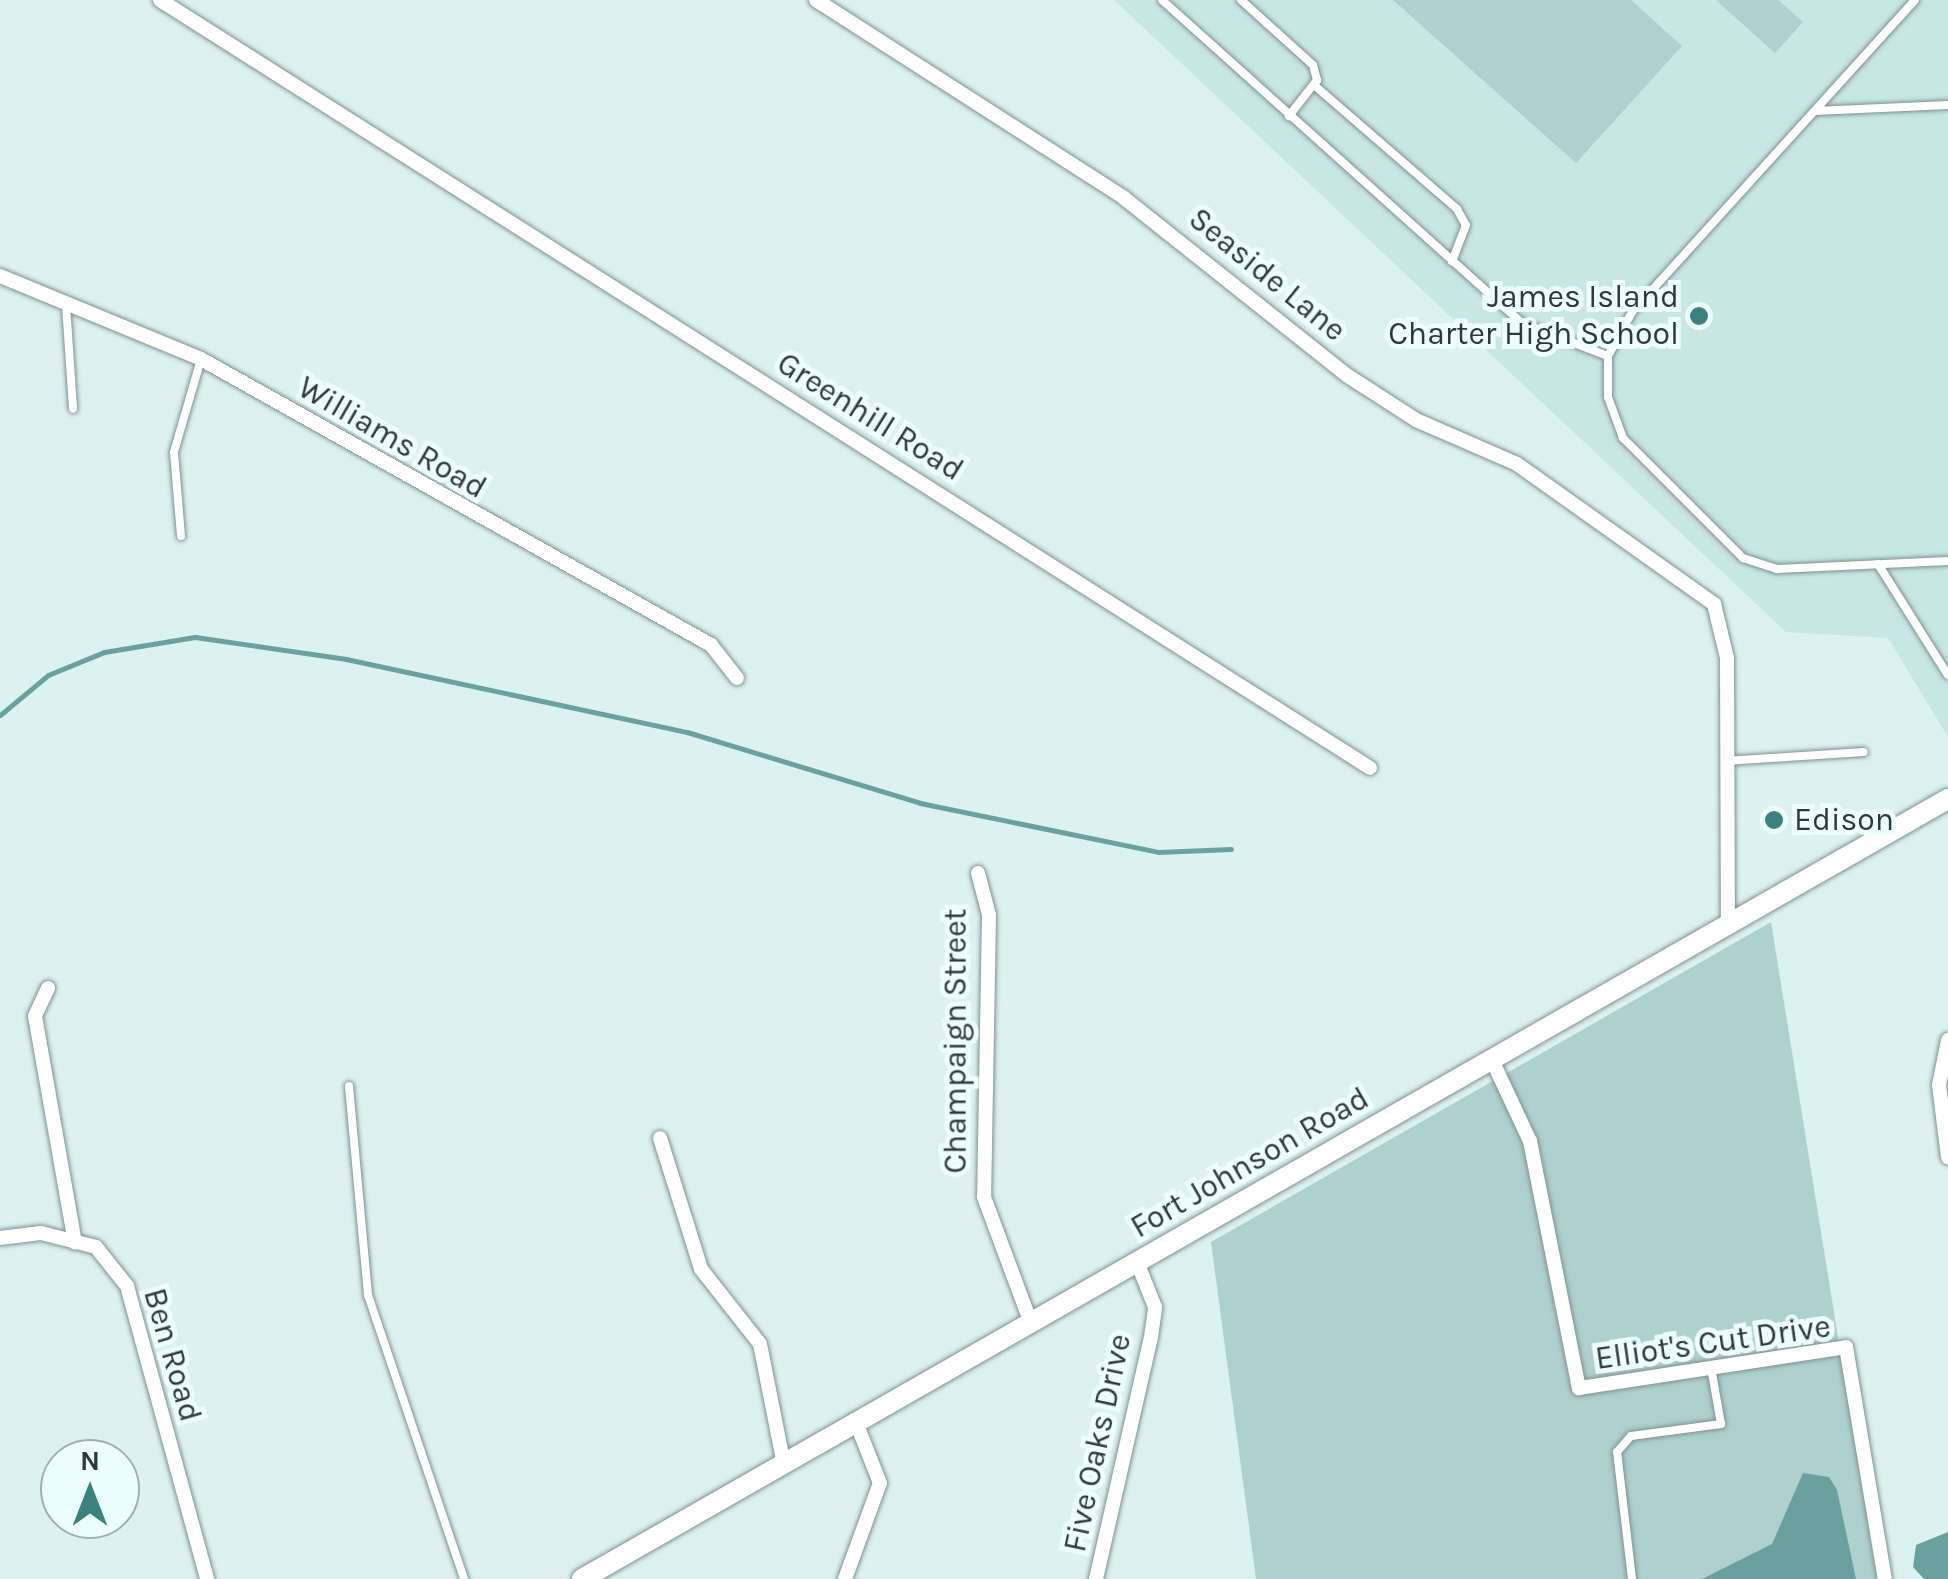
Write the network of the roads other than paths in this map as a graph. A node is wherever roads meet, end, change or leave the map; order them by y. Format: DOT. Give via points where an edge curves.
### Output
graph roads {
  1 [pos="816,0"];
  2 [pos="1162,0"];
  3 [pos="1241,0"];
  4 [pos="1916,0"];
  5 [pos="164,1"];
  6 [pos="1314,84"];
  7 [pos="1948,104"];
  8 [pos="1815,111"];
  9 [pos="1289,116"];
  10 [pos="1452,261"];
  11 [pos="0,276"];
  12 [pos="67,300"];
  13 [pos="1608,356"];
  14 [pos="201,360"];
  15 [pos="73,409"];
  16 [pos="181,536"];
  17 [pos="1948,561"];
  18 [pos="1878,564"];
  19 [pos="1948,675"];
  20 [pos="738,678"];
  21 [pos="1864,752"];
  22 [pos="1725,760"];
  23 [pos="1370,768"];
  24 [pos="1948,799"];
  25 [pos="978,873"];
  26 [pos="1728,928"];
  27 [pos="48,988"];
  28 [pos="1948,1040"];
  29 [pos="1492,1060"];
  30 [pos="350,1086"];
  31 [pos="660,1138"];
  32 [pos="1948,1157"];
  33 [pos="0,1238"];
  34 [pos="74,1242"];
  35 [pos="1138,1262"];
  36 [pos="1030,1321"];
  37 [pos="1711,1367"];
  38 [pos="855,1420"];
  39 [pos="783,1460"];
  40 [pos="207,1579"];
  41 [pos="464,1579"];
  42 [pos="582,1579"];
  43 [pos="845,1579"];
  44 [pos="1096,1579"];
  45 [pos="1632,1579"];
  46 [pos="1885,1579"];
  1 -- 22 [label="street, Seaside Lane" via="1124,198 1348,376 1416,420 1517,464 1695,587 1722,616 1726,636"];
  2 -- 9 [label="lane"];
  3 -- 6 [label="lane" via="1313,65"];
  4 -- 8 [label="lane"];
  5 -- 23 [label="street, Greenhill Road"];
  6 -- 9 [label="lane"];
  6 -- 10 [label="lane" via="1457,209 1466,225"];
  7 -- 8 [label="lane"];
  8 -- 13 [label="lane" via="1632,312"];
  9 -- 10 [label="lane"];
  10 -- 13 [label="lane" via="1522,324"];
  11 -- 12 [label="street, Williams Road"];
  12 -- 14 [label="street, Williams Road"];
  12 -- 15 [label="lane"];
  13 -- 18 [label="lane" via="1608,398 1624,438 1743,558 1777,569"];
  14 -- 16 [label="lane" via="174,452"];
  14 -- 20 [label="street, Williams Road" via="710,645"];
  17 -- 18 [label="lane"];
  18 -- 19 [label="lane"];
  21 -- 22 [label="lane"];
  22 -- 26 [label="street, Seaside Lane"];
  24 -- 26 [label="main road, Fort Johnson Road"];
  25 -- 36 [label="street, Champaign Street" via="989,916 984,1197"];
  26 -- 29 [label="main road, Fort Johnson Road"];
  27 -- 34 [label="street" via="35,1016"];
  28 -- 32 [label="street" via="1939,1084"];
  29 -- 35 [label="main road, Fort Johnson Road"];
  29 -- 37 [label="street, Elliot's Cut Drive" via="1530,1141 1579,1388"];
  30 -- 41 [label="lane" via="368,1295"];
  31 -- 39 [label="street" via="701,1269 760,1344"];
  33 -- 34 [label="street"];
  34 -- 40 [label="street, Ben Road" via="96,1247 127,1286"];
  35 -- 36 [label="main road, Fort Johnson Road"];
  35 -- 44 [label="street, Five Oaks Drive" via="1155,1306 1151,1337"];
  36 -- 38 [label="main road, Fort Johnson Road"];
  37 -- 45 [label="lane" via="1721,1424 1631,1436 1617,1452"];
  37 -- 46 [label="street, Elliot's Cut Drive" via="1846,1347"];
  38 -- 39 [label="main road, Fort Johnson Road"];
  38 -- 43 [label="street" via="880,1482"];
  39 -- 42 [label="main road, Fort Johnson Road"];
}
